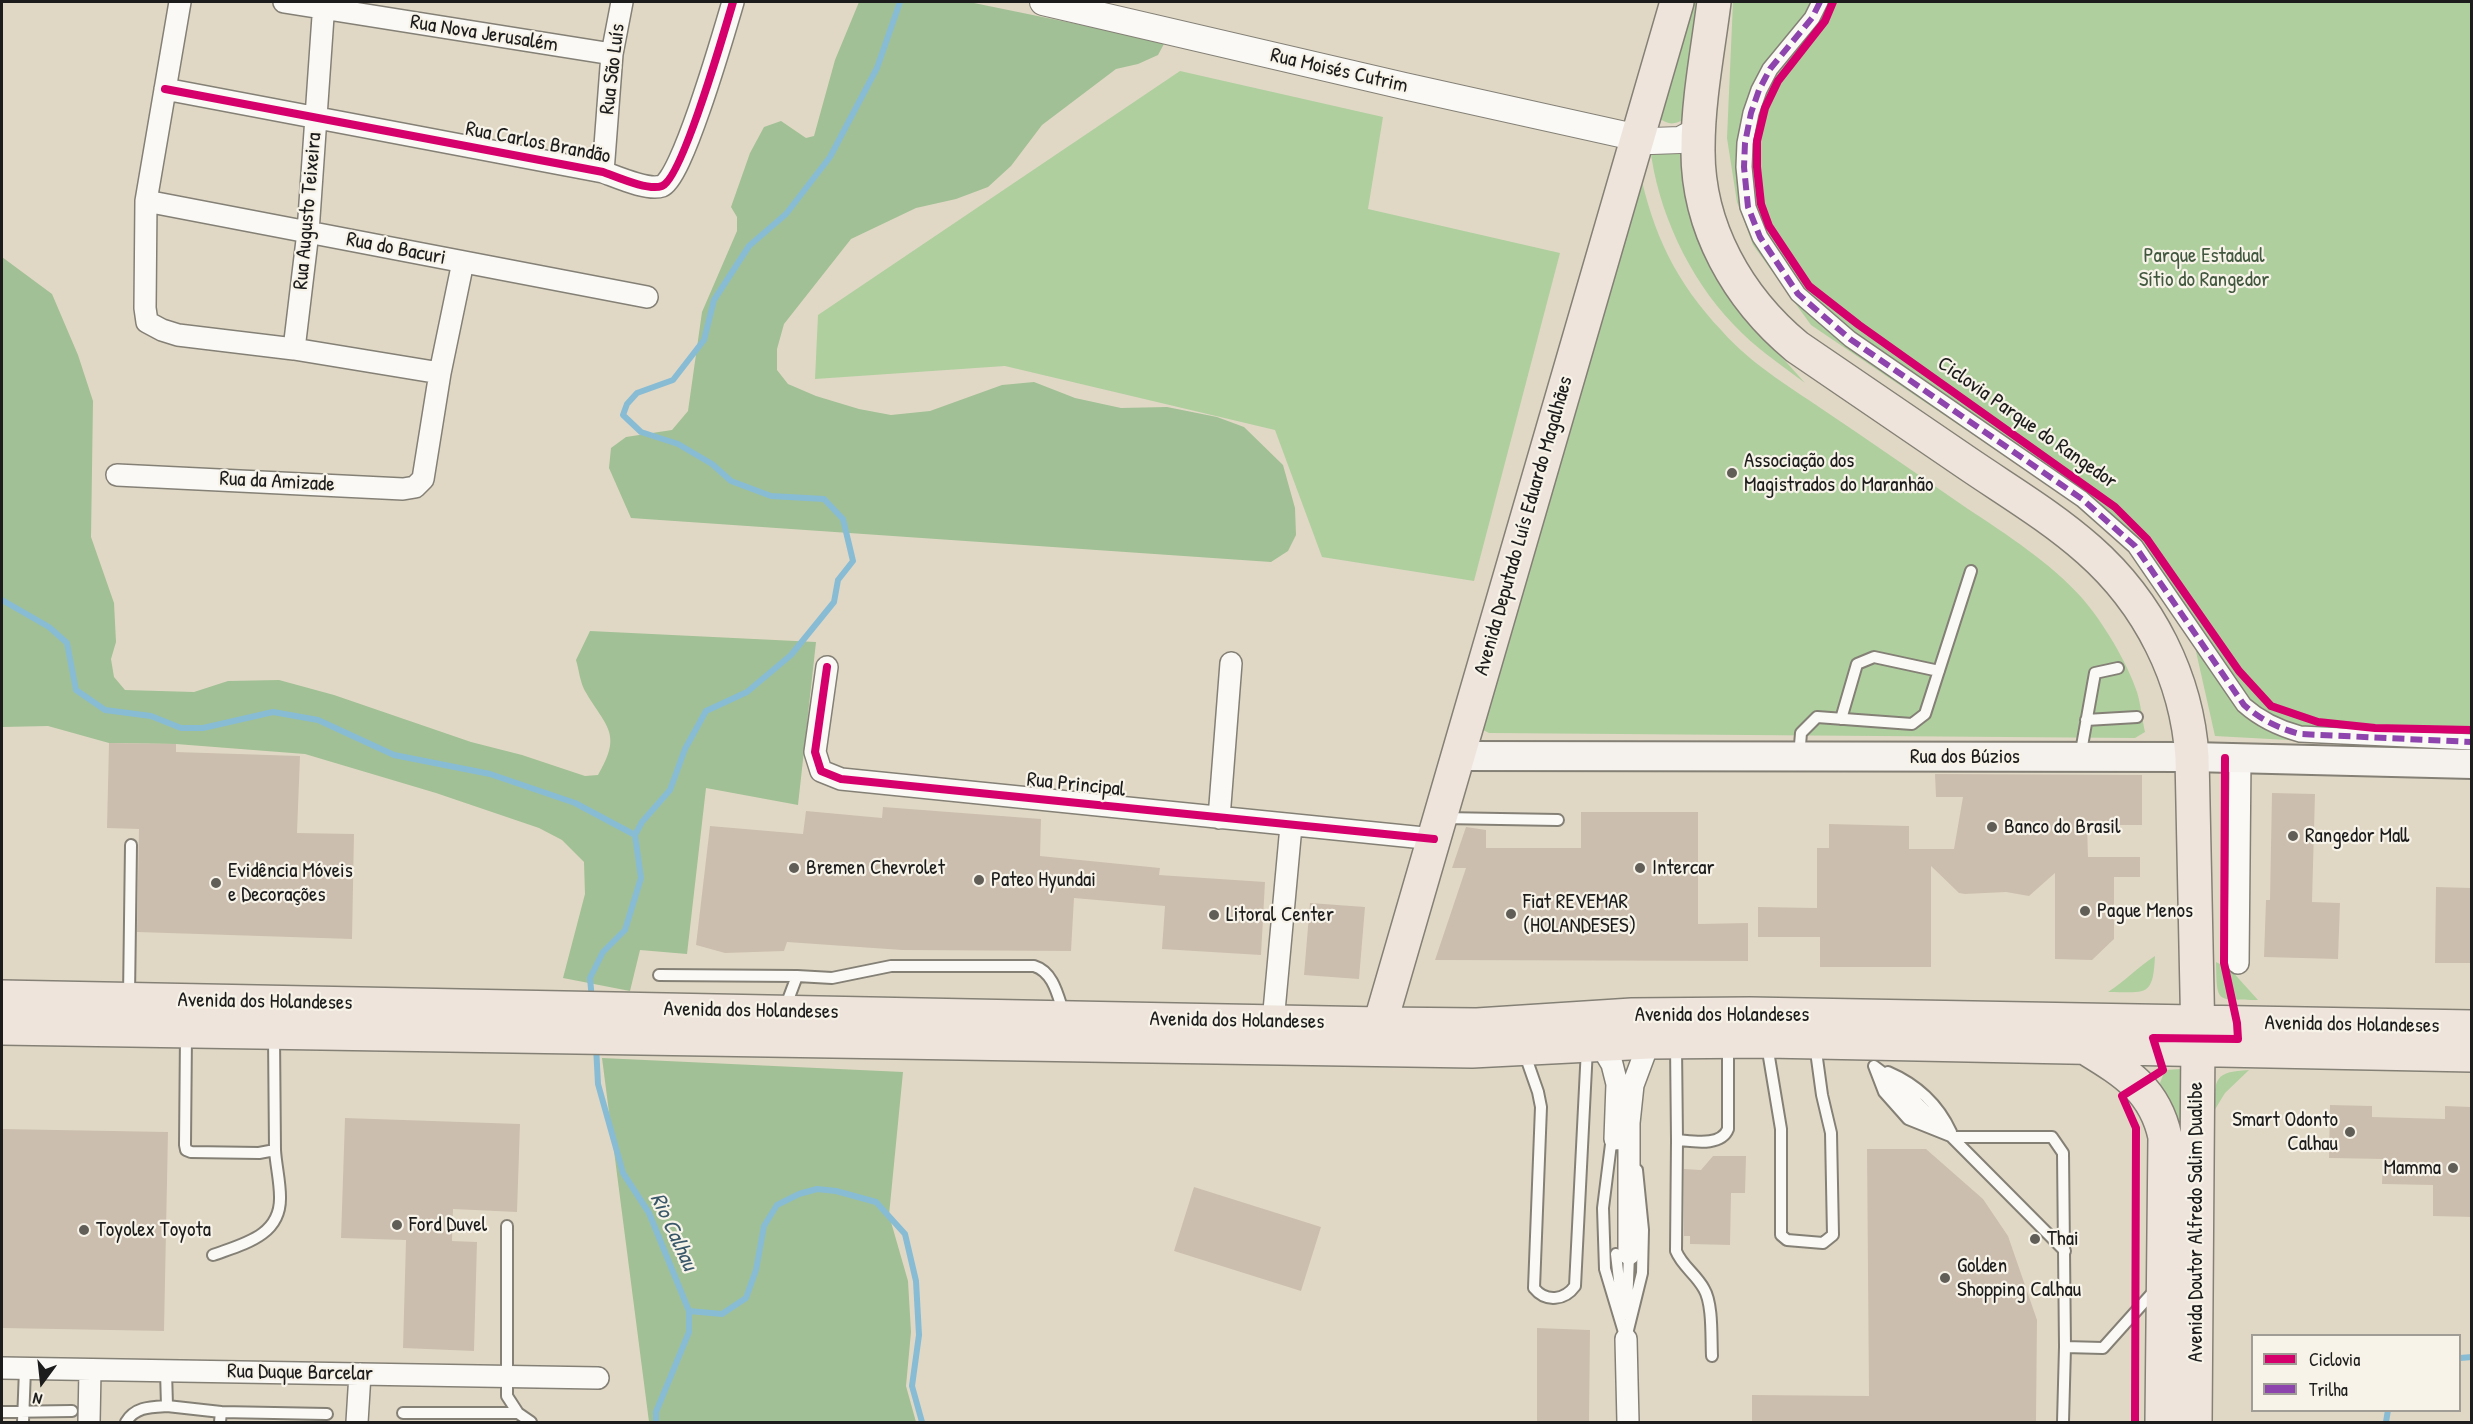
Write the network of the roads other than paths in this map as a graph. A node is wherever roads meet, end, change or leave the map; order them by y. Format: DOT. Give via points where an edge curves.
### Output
graph roads {
  1 [pos="180,2"];
  2 [pos="284,2"];
  3 [pos="622,2"];
  4 [pos="733,2"];
  5 [pos="1043,2"];
  6 [pos="1677,2"];
  7 [pos="1714,2"];
  8 [pos="1820,2"];
  9 [pos="324,5"];
  10 [pos="612,54"];
  11 [pos="165,89"];
  12 [pos="316,119"];
  13 [pos="1699,130"];
  14 [pos="1636,137"];
  15 [pos="603,172"];
  16 [pos="146,201"];
  17 [pos="308,232"];
  18 [pos="463,262"];
  19 [pos="647,297"];
  20 [pos="294,349"];
  21 [pos="440,373"];
  22 [pos="117,475"];
  23 [pos="1971,571"];
  24 [pos="1231,663"];
  25 [pos="827,667"];
  26 [pos="2118,668"];
  27 [pos="1939,671"];
  28 [pos="2137,717"];
  29 [pos="1841,719"];
  30 [pos="2085,720"];
  31 [pos="2472,742"];
  32 [pos="1458,756"];
  33 [pos="1799,757"];
  34 [pos="2080,757"];
  35 [pos="2192,757"];
  36 [pos="2240,758"];
  37 [pos="2472,764"];
  38 [pos="1219,818"];
  39 [pos="1558,820"];
  40 [pos="1291,826"];
  41 [pos="1437,828"];
  42 [pos="131,844"];
  43 [pos="2238,963"];
  44 [pos="659,975"];
  45 [pos="797,976"];
  46 [pos="2,997"];
  47 [pos="129,999"];
  48 [pos="784,1012"];
  49 [pos="1065,1017"];
  50 [pos="558,1022"];
  51 [pos="1273,1022"];
  52 [pos="621,1023"];
  53 [pos="2472,1027"];
  54 [pos="2,1028"];
  55 [pos="186,1031"];
  56 [pos="274,1032"];
  57 [pos="2197,1036"];
  58 [pos="1387,1037"];
  59 [pos="1767,1041"];
  60 [pos="1662,1042"];
  61 [pos="1728,1042"];
  62 [pos="1815,1042"];
  63 [pos="1594,1044"];
  64 [pos="2086,1048"];
  65 [pos="1523,1049"];
  66 [pos="1863,1054"];
  67 [pos="2472,1055"];
  68 [pos="1615,1121"];
  69 [pos="1953,1137"];
  70 [pos="1677,1140"];
  71 [pos="1630,1146"];
  72 [pos="275,1150"];
  73 [pos="507,1226"];
  74 [pos="2065,1251"];
  75 [pos="1622,1254"];
  76 [pos="213,1255"];
  77 [pos="2163,1281"];
  78 [pos="1626,1339"];
  79 [pos="2065,1347"];
  80 [pos="1712,1356"];
  81 [pos="2,1368"];
  82 [pos="25,1369"];
  83 [pos="90,1370"];
  84 [pos="166,1371"];
  85 [pos="360,1374"];
  86 [pos="506,1376"];
  87 [pos="598,1378"];
  88 [pos="167,1406"];
  89 [pos="2,1412"];
  90 [pos="403,1413"];
  91 [pos="518,1413"];
  92 [pos="327,1414"];
  93 [pos="23,1417"];
  94 [pos="81,1417"];
  95 [pos="221,1417"];
  96 [pos="126,1422"];
  97 [pos="357,1422"];
  98 [pos="531,1422"];
  99 [pos="1628,1422"];
  100 [pos="2063,1422"];
  101 [pos="2162,1422"];
  102 [pos="2195,1422"];
  1 -- 11 [label="street"];
  2 -- 9 [label="street, Rua Nova Jerusalém"];
  3 -- 10 [label="street, Rua São Luís"];
  4 -- 15 [label="street, Rua Carlos Brandão" via="712,73 671,178 657,188"];
  5 -- 14 [label="street, Rua Moisés Cutrim"];
  6 -- 14 [label="main road, Avenida Deputado Luís Eduardo Magalhães"];
  7 -- 13 [label="main road"];
  8 -- 31 [label="street" via="1812,18 1770,69 1751,113 1745,143 1748,207 1760,237 1798,294 1850,339 2082,499 2135,546 2244,705 2256,716 2274,727 2300,734"];
  9 -- 10 [label="street, Rua Nova Jerusalém"];
  9 -- 12 [label="street, Rua Augusto Teixeira"];
  10 -- 15 [label="street, Rua São Luís"];
  11 -- 12 [label="street"];
  11 -- 16 [label="street"];
  12 -- 15 [label="street, Rua Carlos Brandão"];
  12 -- 17 [label="street, Rua Augusto Teixeira"];
  13 -- 14 [label="street, Rua Moisés Cutrim" via="1671,142"];
  13 -- 35 [label="main road" via="1700,172 1712,230 1732,275 1754,304 1797,347 2052,521 2107,567 2140,608 2167,655 2184,702"];
  14 -- 32 [label="main road, Avenida Deputado Luís Eduardo Magalhães"];
  16 -- 17 [label="street, Rua do Bacuri"];
  16 -- 20 [label="street" via="147,322 178,335"];
  17 -- 18 [label="street, Rua do Bacuri"];
  17 -- 20 [label="street, Rua Augusto Teixeira"];
  18 -- 19 [label="street, Rua do Bacuri"];
  18 -- 21 [label="street"];
  20 -- 21 [label="street"];
  21 -- 22 [label="street, Rua da Amizade" via="423,479 415,487"];
  23 -- 27 [label="lane"];
  24 -- 38 [label="street"];
  25 -- 38 [label="street, Rua Principal" via="815,752 821,771 829,775"];
  26 -- 30 [label="lane" via="2095,674"];
  27 -- 29 [label="lane" via="1925,714 1912,724"];
  27 -- 29 [label="lane" via="1874,657 1857,664"];
  28 -- 30 [label="lane"];
  29 -- 33 [label="lane" via="1817,717 1801,733"];
  30 -- 34 [label="lane"];
  32 -- 33 [label="main road, Rua dos Búzios"];
  32 -- 41 [label="main road, Avenida Deputado Luís Eduardo Magalhães"];
  33 -- 34 [label="main road, Rua dos Búzios"];
  34 -- 35 [label="main road, Rua dos Búzios"];
  35 -- 36 [label="main road, Rua dos Búzios"];
  35 -- 57 [label="main road"];
  36 -- 37 [label="main road, Rua dos Búzios"];
  36 -- 43 [label="street"];
  38 -- 40 [label="street, Rua Principal"];
  39 -- 41 [label="lane"];
  40 -- 41 [label="street, Rua Principal"];
  40 -- 51 [label="street"];
  41 -- 58 [label="main road, Avenida Deputado Luís Eduardo Magalhães"];
  42 -- 47 [label="lane"];
  44 -- 45 [label="lane"];
  45 -- 48 [label="lane"];
  45 -- 49 [label="lane" via="832,978 891,966 1034,966 1048,974"];
  46 -- 47 [label="main road, Avenida dos Holandeses"];
  47 -- 50 [label="main road, Avenida dos Holandeses"];
  48 -- 49 [label="main road, Avenida dos Holandeses"];
  48 -- 52 [label="main road, Avenida dos Holandeses"];
  49 -- 51 [label="main road, Avenida dos Holandeses"];
  50 -- 52 [label="main road, Avenida dos Holandeses"];
  50 -- 56 [label="main road, Avenida dos Holandeses"];
  51 -- 58 [label="main road, Avenida dos Holandeses"];
  52 -- 58 [label="main road, Avenida dos Holandeses"];
  53 -- 57 [label="main road, Avenida dos Holandeses"];
  54 -- 55 [label="main road, Avenida dos Holandeses"];
  55 -- 56 [label="main road, Avenida dos Holandeses"];
  55 -- 72 [label="lane" via="186,1149 259,1154"];
  56 -- 72 [label="lane"];
  57 -- 58 [label="main road, Avenida dos Holandeses" via="1750,1014 1632,1015 1477,1025"];
  57 -- 64 [label="main road, Avenida dos Holandeses"];
  57 -- 67 [label="main road, Avenida dos Holandeses"];
  57 -- 102 [label="main road, Avenida Doutor Alfredo Salim Dualibe"];
  58 -- 65 [label="main road, Avenida dos Holandeses" via="1472,1051"];
  59 -- 61 [label="main road, Avenida dos Holandeses"];
  59 -- 62 [label="main road, Avenida dos Holandeses"];
  59 -- 62 [label="lane" via="1781,1130 1781,1235 1787,1240 1823,1242 1833,1235 1832,1133"];
  60 -- 61 [label="main road, Avenida dos Holandeses"];
  60 -- 63 [label="main road, Avenida dos Holandeses"];
  60 -- 70 [label="lane"];
  60 -- 71 [label="street" via="1633,1085"];
  61 -- 70 [label="lane" via="1726,1135 1716,1141"];
  62 -- 66 [label="main road, Avenida dos Holandeses"];
  63 -- 65 [label="main road, Avenida dos Holandeses"];
  63 -- 65 [label="lane" via="1575,1286 1561,1298 1545,1297 1534,1288 1541,1107"];
  63 -- 68 [label="street" via="1612,1064 1617,1084"];
  64 -- 66 [label="main road, Avenida dos Holandeses"];
  64 -- 77 [label="main road, Avenida Doutor Alfredo Salim Dualibe" via="2139,1085 2162,1122"];
  66 -- 69 [label="lane" via="1915,1114"];
  66 -- 69 [label="lane" via="1926,1096 1942,1111"];
  68 -- 75 [label="street"];
  68 -- 78 [label="lane" via="1604,1199 1605,1269"];
  69 -- 74 [label="lane"];
  69 -- 74 [label="lane" via="2052,1137 2059,1144 2063,1152"];
  70 -- 80 [label="lane" via="1676,1251 1706,1292"];
  71 -- 75 [label="street"];
  71 -- 78 [label="lane" via="1639,1180 1643,1255"];
  72 -- 76 [label="lane" via="280,1196 272,1227 248,1242"];
  73 -- 86 [label="lane"];
  74 -- 79 [label="lane"];
  75 -- 78 [label="lane"];
  77 -- 79 [label="lane" via="2103,1348"];
  77 -- 101 [label="main road, Avenida Doutor Alfredo Salim Dualibe"];
  78 -- 99 [label="street"];
  79 -- 100 [label="lane"];
  81 -- 82 [label="street, Rua Duque Barcelar"];
  82 -- 83 [label="street, Rua Duque Barcelar"];
  82 -- 93 [label="lane"];
  83 -- 84 [label="street, Rua Duque Barcelar"];
  83 -- 94 [label="street"];
  84 -- 85 [label="street, Rua Duque Barcelar"];
  84 -- 88 [label="lane"];
  85 -- 86 [label="street, Rua Duque Barcelar"];
  85 -- 97 [label="street"];
  86 -- 87 [label="street, Rua Duque Barcelar"];
  86 -- 91 [label="lane" via="507,1396"];
  88 -- 95 [label="lane"];
  88 -- 96 [label="lane" via="143,1408 132,1413"];
  89 -- 93 [label="lane"];
  90 -- 91 [label="lane"];
  91 -- 98 [label="lane"];
  92 -- 95 [label="lane"];
  93 -- 94 [label="lane"];
}
